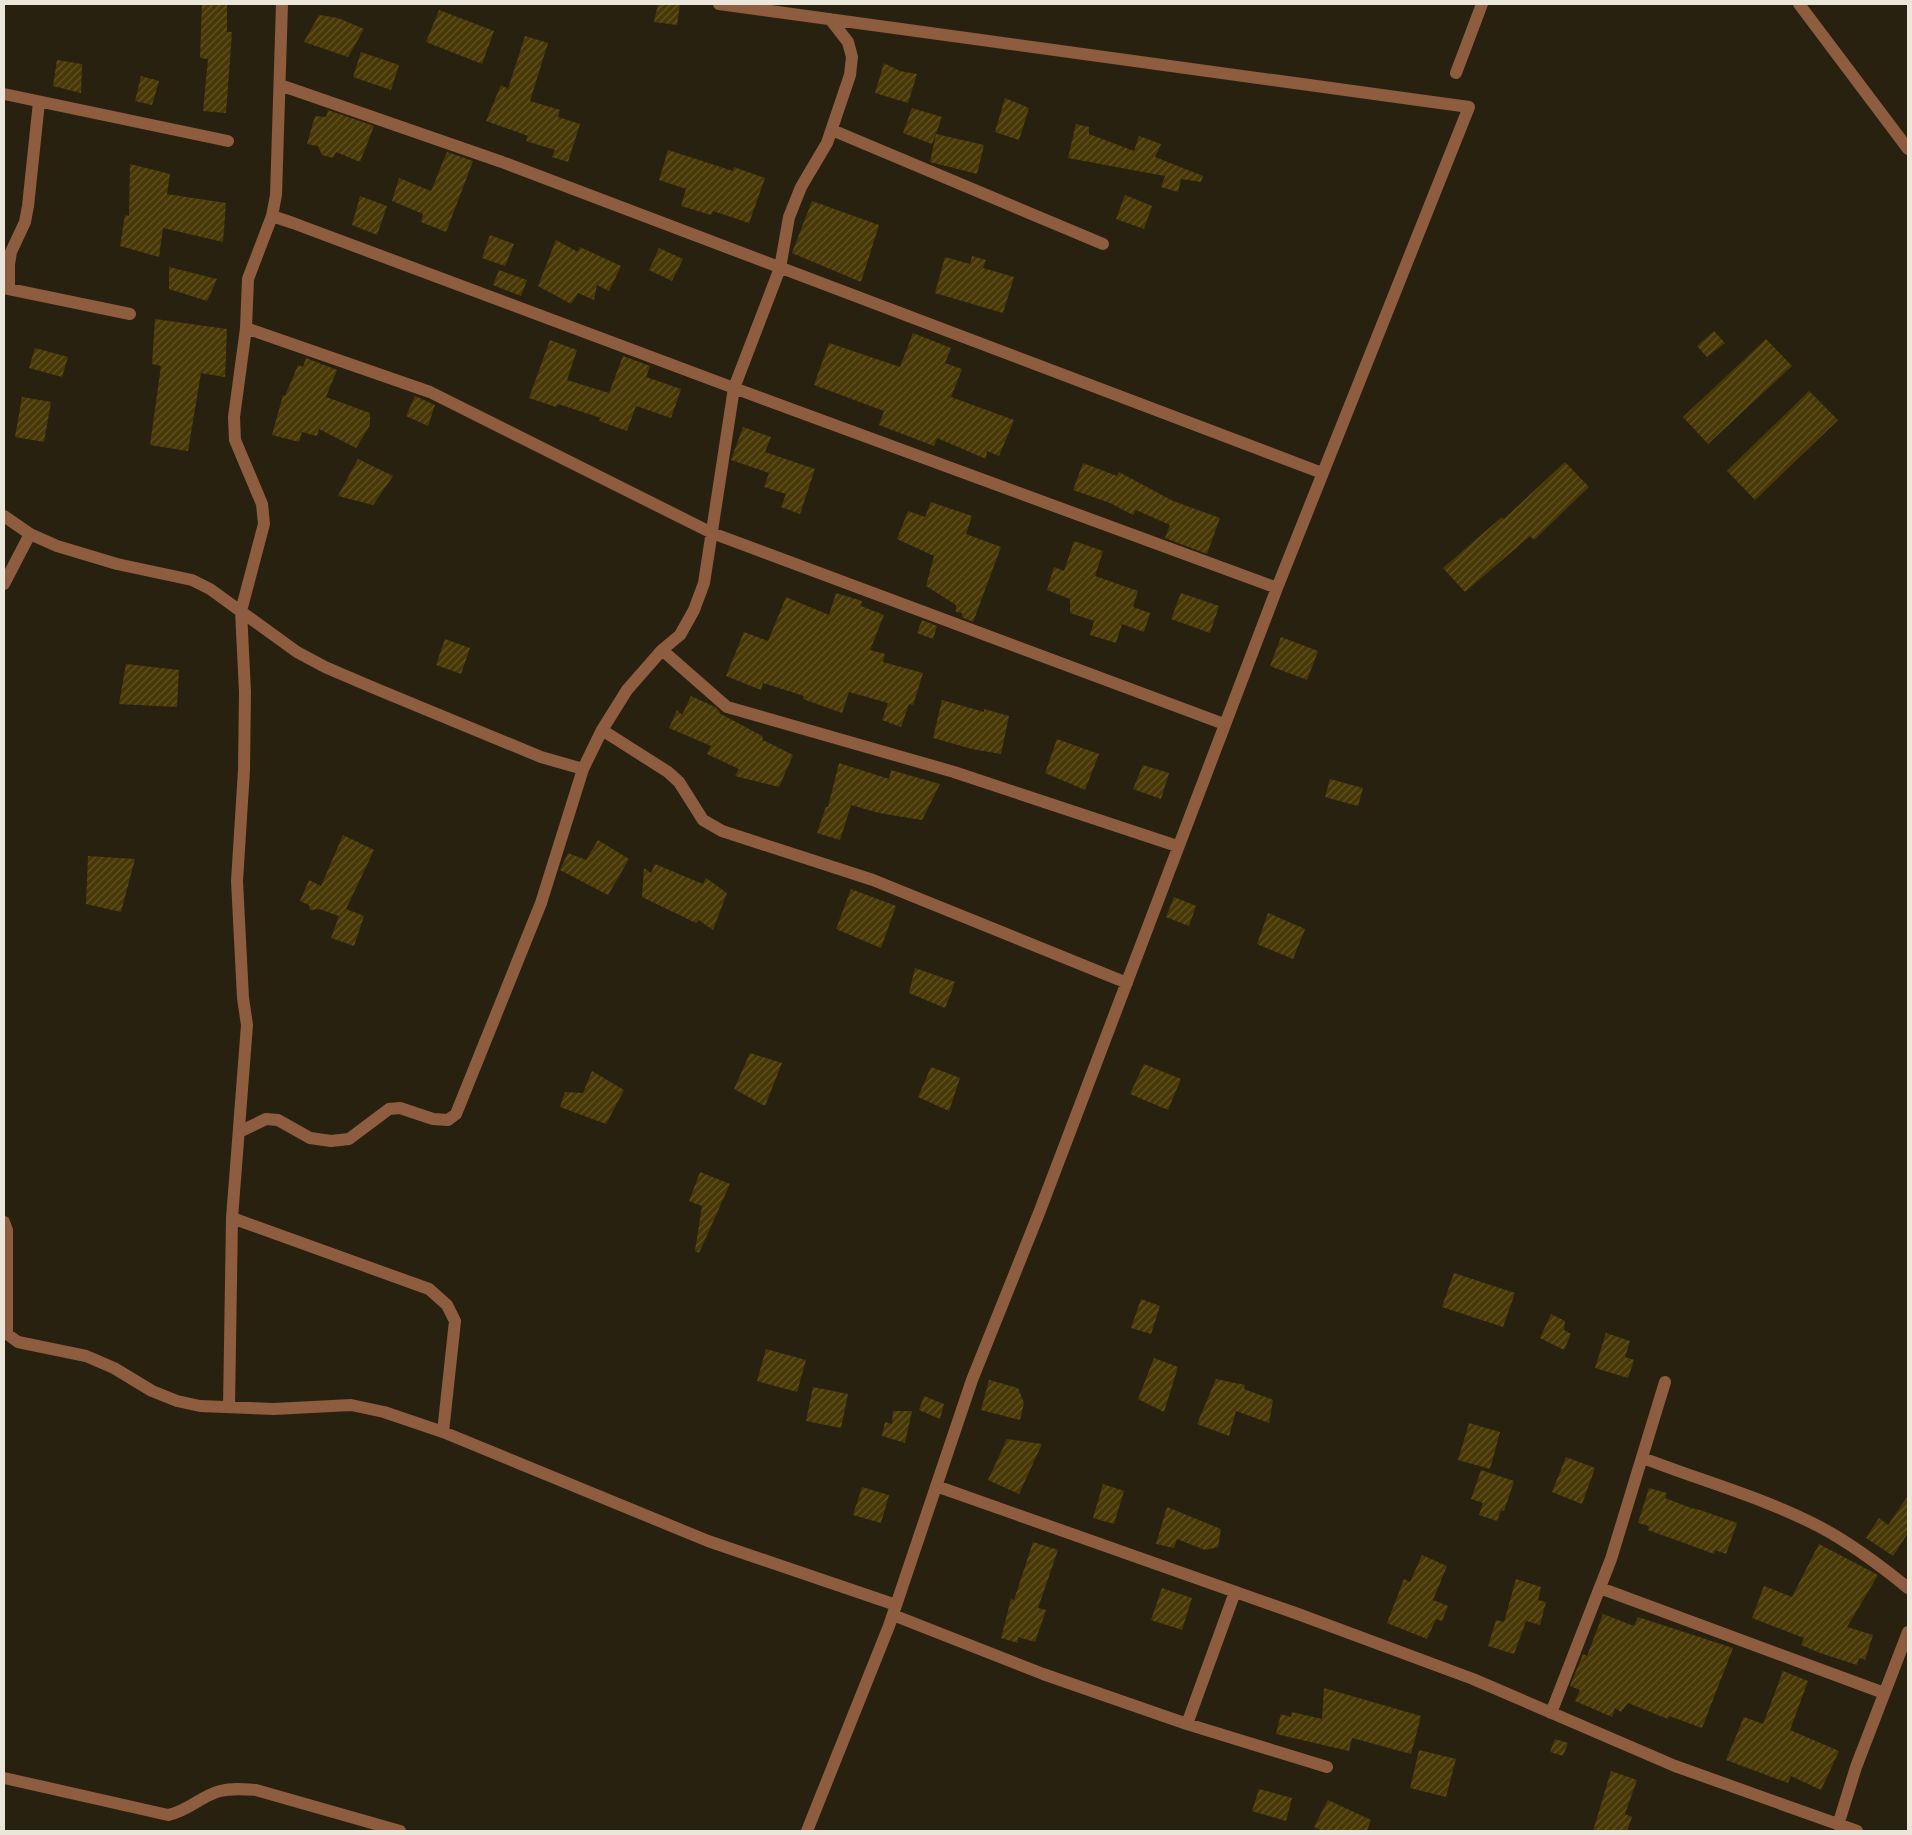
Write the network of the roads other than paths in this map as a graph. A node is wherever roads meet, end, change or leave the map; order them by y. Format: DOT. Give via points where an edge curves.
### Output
graph roads {
  1 [pos="282,4"];
  2 [pos="719,4"];
  3 [pos="1482,4"];
  4 [pos="1799,4"];
  5 [pos="830,19"];
  6 [pos="1456,73"];
  7 [pos="280,85"];
  8 [pos="4,94"];
  9 [pos="39,102"];
  10 [pos="832,130"];
  11 [pos="228,141"];
  12 [pos="1908,149"];
  13 [pos="272,216"];
  14 [pos="1104,244"];
  15 [pos="780,268"];
  16 [pos="6,288"];
  17 [pos="130,314"];
  18 [pos="246,328"];
  19 [pos="734,388"];
  20 [pos="1322,473"];
  21 [pos="4,516"];
  22 [pos="712,533"];
  23 [pos="30,534"];
  24 [pos="4,584"];
  25 [pos="1276,588"];
  26 [pos="242,611"];
  27 [pos="662,650"];
  28 [pos="1224,724"];
  29 [pos="602,730"];
  30 [pos="582,769"];
  31 [pos="1178,846"];
  32 [pos="1127,983"];
  33 [pos="240,1132"];
  34 [pos="232,1218"];
  35 [pos="4,1222"];
  36 [pos="1666,1382"];
  37 [pos="229,1407"];
  38 [pos="442,1432"];
  39 [pos="1643,1458"];
  40 [pos="936,1486"];
  41 [pos="1600,1588"];
  42 [pos="1908,1588"];
  43 [pos="1235,1592"];
  44 [pos="895,1610"];
  45 [pos="1908,1632"];
  46 [pos="1884,1693"];
  47 [pos="1550,1713"];
  48 [pos="1187,1724"];
  49 [pos="1328,1767"];
  50 [pos="4,1778"];
  51 [pos="1838,1825"];
  52 [pos="400,1831"];
  53 [pos="807,1831"];
  54 [pos="1857,1831"];
  1 -- 7 [label="street"];
  2 -- 5 [label="street"];
  3 -- 6 [label="street"];
  4 -- 12 [label="street"];
  5 -- 10 [label="street" via="848,42 852,57 850,75"];
  5 -- 20 [label="street" via="1469,106"];
  7 -- 13 [label="street" via="276,195"];
  7 -- 15 [label="street" via="502,162"];
  8 -- 9 [label="street"];
  9 -- 11 [label="street"];
  9 -- 16 [label="street" via="28,206 25,222 11,252"];
  10 -- 14 [label="street"];
  10 -- 15 [label="street" via="789,217"];
  13 -- 18 [label="street" via="248,279"];
  13 -- 19 [label="street"];
  15 -- 19 [label="street"];
  15 -- 20 [label="street"];
  16 -- 17 [label="street"];
  18 -- 22 [label="street" via="430,392"];
  18 -- 26 [label="street" via="234,417 235,440 262,504 264,524"];
  19 -- 22 [label="street"];
  19 -- 25 [label="street"];
  20 -- 25 [label="street"];
  21 -- 23 [label="street"];
  22 -- 27 [label="street" via="704,583 694,610 680,634"];
  22 -- 28 [label="street"];
  23 -- 24 [label="street"];
  23 -- 26 [label="street" via="57,546 117,564 192,580"];
  25 -- 28 [label="street"];
  26 -- 30 [label="street" via="297,652 326,667 533,754"];
  26 -- 33 [label="street" via="244,770 236,881 247,1025"];
  27 -- 29 [label="street" via="627,690"];
  27 -- 31 [label="street" via="727,707 954,772"];
  28 -- 31 [label="street"];
  29 -- 30 [label="street"];
  29 -- 32 [label="street" via="668,772 679,782 703,820 722,831 873,880"];
  30 -- 33 [label="street" via="541,903 456,1114 448,1120 433,1119 400,1108 389,1109 349,1139 331,1141 310,1138 278,1120 266,1119"];
  31 -- 32 [label="street"];
  32 -- 40 [label="street" via="972,1380"];
  33 -- 34 [label="street"];
  34 -- 37 [label="street"];
  34 -- 38 [label="street" via="429,1289 447,1305 455,1321"];
  35 -- 37 [label="street" via="7,1230 7,1334 12,1339 86,1356 177,1401"];
  36 -- 39 [label="street"];
  37 -- 38 [label="street" via="274,1409 351,1405 384,1412"];
  38 -- 44 [label="street" via="708,1541"];
  39 -- 41 [label="street"];
  39 -- 42 [label="street" via="1766,1502 1821,1528 1878,1564"];
  40 -- 43 [label="street"];
  40 -- 44 [label="street"];
  41 -- 46 [label="street"];
  41 -- 47 [label="street"];
  43 -- 47 [label="street" via="1473,1679"];
  43 -- 48 [label="street"];
  44 -- 48 [label="street" via="1043,1674"];
  44 -- 53 [label="street"];
  45 -- 46 [label="street"];
  46 -- 51 [label="street"];
  47 -- 51 [label="street" via="1675,1766"];
  48 -- 49 [label="street"];
  50 -- 52 [label="street" via="168,1814 232,1788 256,1790"];
  51 -- 54 [label="street"];
}
